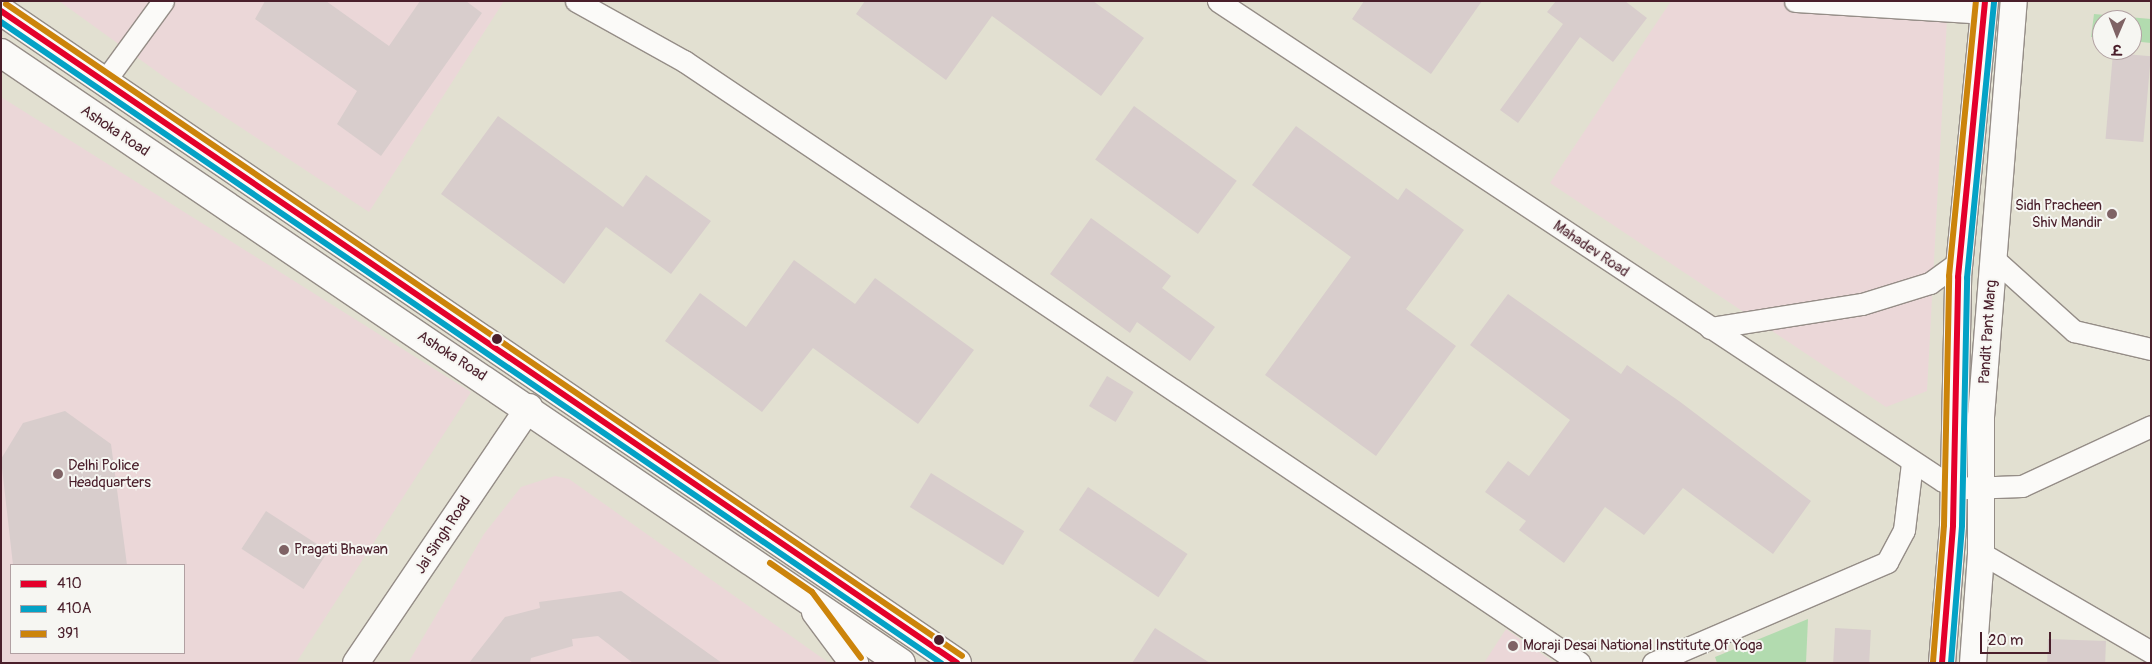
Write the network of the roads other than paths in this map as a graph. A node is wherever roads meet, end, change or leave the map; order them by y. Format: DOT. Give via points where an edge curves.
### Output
graph roads {
  1 [pos="163,1"];
  2 [pos="576,1"];
  3 [pos="1218,1"];
  4 [pos="1795,1"];
  5 [pos="2014,1"];
  6 [pos="1985,7"];
  7 [pos="1,11"];
  8 [pos="1,53"];
  9 [pos="104,82"];
  10 [pos="1994,259"];
  11 [pos="1960,261"];
  12 [pos="1710,328"];
  13 [pos="2151,349"];
  14 [pos="529,407"];
  15 [pos="2151,426"];
  16 [pos="1912,464"];
  17 [pos="1967,487"];
  18 [pos="1981,553"];
  19 [pos="806,598"];
  20 [pos="2151,652"];
  21 [pos="356,663"];
  22 [pos="854,663"];
  23 [pos="900,663"];
  24 [pos="957,663"];
  25 [pos="1580,663"];
  26 [pos="1653,663"];
  27 [pos="1942,663"];
  28 [pos="1972,663"];
  1 -- 9 [label="street"];
  2 -- 25 [label="street" via="692,67"];
  3 -- 12 [label="street, Mahadev Road"];
  4 -- 6 [label="street"];
  5 -- 10 [label="street, Pandit Pant Marg"];
  6 -- 11 [label="street, Pandit Pant Marg"];
  7 -- 9 [label="main road, Ashoka Road"];
  8 -- 14 [label="main road, Ashoka Road"];
  9 -- 24 [label="main road, Ashoka Road"];
  10 -- 13 [label="street" via="2074,331"];
  10 -- 17 [label="street, Pandit Pant Marg" via="1981,417"];
  11 -- 12 [label="street" via="1930,283 1862,304"];
  11 -- 17 [label="street, Pandit Pant Marg"];
  12 -- 16 [label="street, Mahadev Road"];
  14 -- 19 [label="main road, Ashoka Road"];
  14 -- 21 [label="street, Jai Singh Road"];
  15 -- 17 [label="street" via="2022,486"];
  16 -- 17 [label="street, Mahadev Road"];
  16 -- 26 [label="street" via="1904,530 1887,562"];
  17 -- 18 [label="street, Pandit Pant Marg"];
  17 -- 27 [label="street, Pandit Pant Marg"];
  18 -- 20 [label="street"];
  18 -- 28 [label="street, Pandit Pant Marg"];
  19 -- 22 [label="main road"];
  19 -- 23 [label="main road, Ashoka Road"];
}
